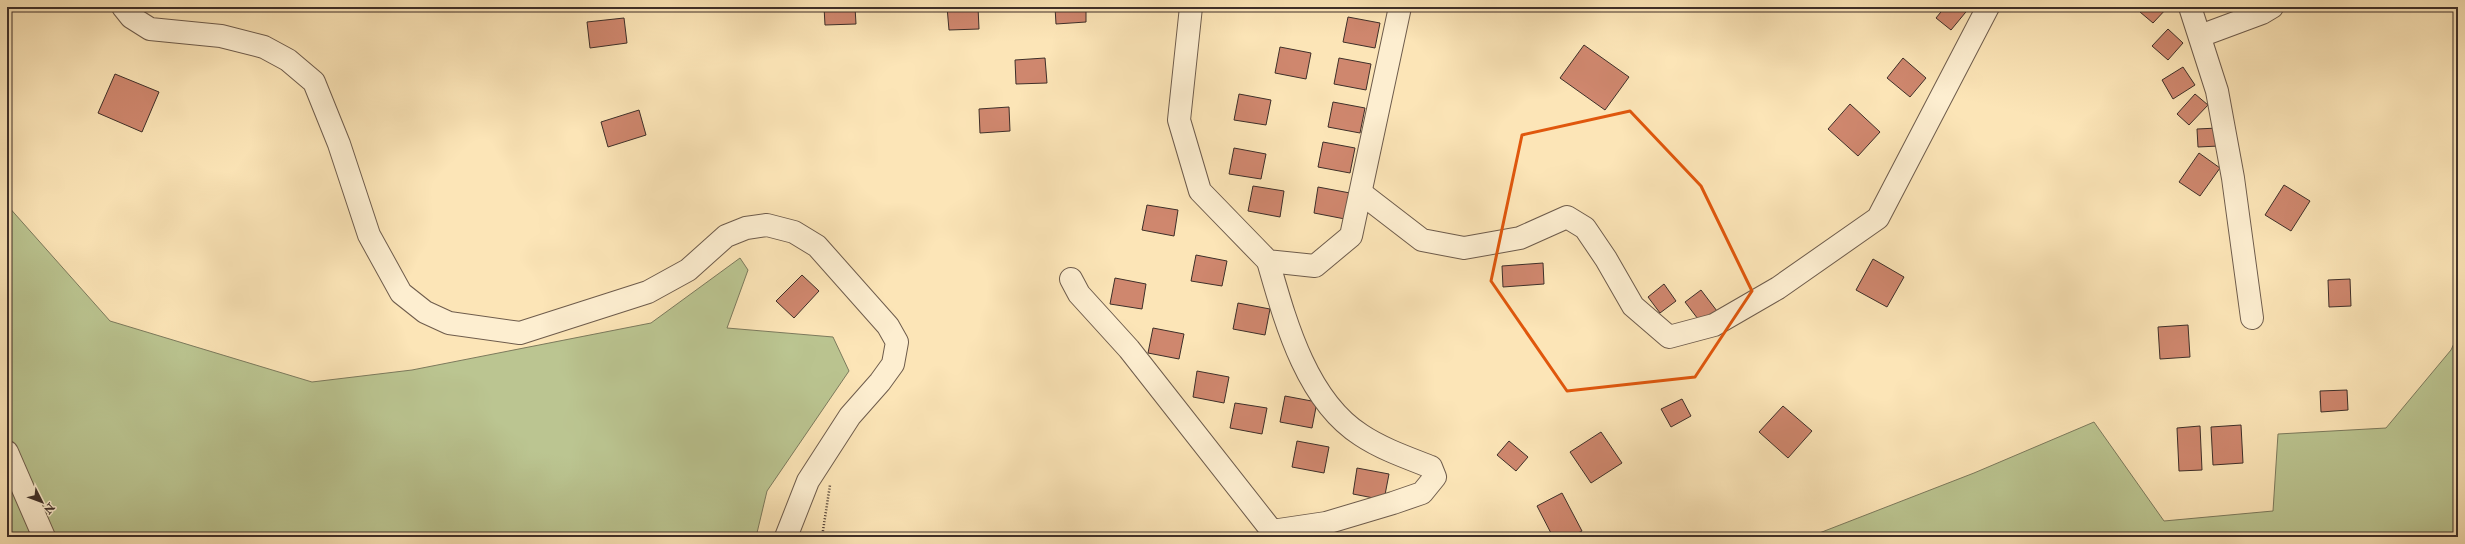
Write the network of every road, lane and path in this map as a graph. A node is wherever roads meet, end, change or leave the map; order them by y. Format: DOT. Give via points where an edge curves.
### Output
graph roads {
  1 [pos="123,7"];
  2 [pos="1192,7"];
  3 [pos="1400,7"];
  4 [pos="1988,7"];
  5 [pos="2190,7"];
  6 [pos="2272,7"];
  7 [pos="2200,36"];
  8 [pos="1361,193"];
  9 [pos="1268,261"];
  10 [pos="1071,280"];
  11 [pos="2252,318"];
  12 [pos="7,452"];
  13 [pos="44,537"];
  14 [pos="786,537"];
  1 -- 14 [label="street" via="131,17 150,29 221,36 264,47 288,60 314,82 339,144 369,235 401,293 425,312 450,323 520,333 648,292 688,270 726,236 746,228 767,225 794,232 817,246 888,326 897,342 893,364 850,416 808,481"];
  2 -- 9 [label="street" via="1179,120 1200,191"];
  3 -- 8 [label="street"];
  4 -- 8 [label="street" via="1878,218 1778,288 1714,324 1669,338 1633,306 1585,228 1567,217 1520,238 1464,248 1422,240"];
  5 -- 7 [label="street"];
  6 -- 7 [label="street"];
  7 -- 11 [label="street" via="2217,91 2232,171"];
  8 -- 9 [label="street" via="1351,236 1315,266"];
  9 -- 10 [label="street" via="1302,361 1331,409 1361,435 1431,468 1435,477 1422,493 1326,523 1272,531 1129,349 1079,294"];
  12 -- 13 [label="street"];
}
